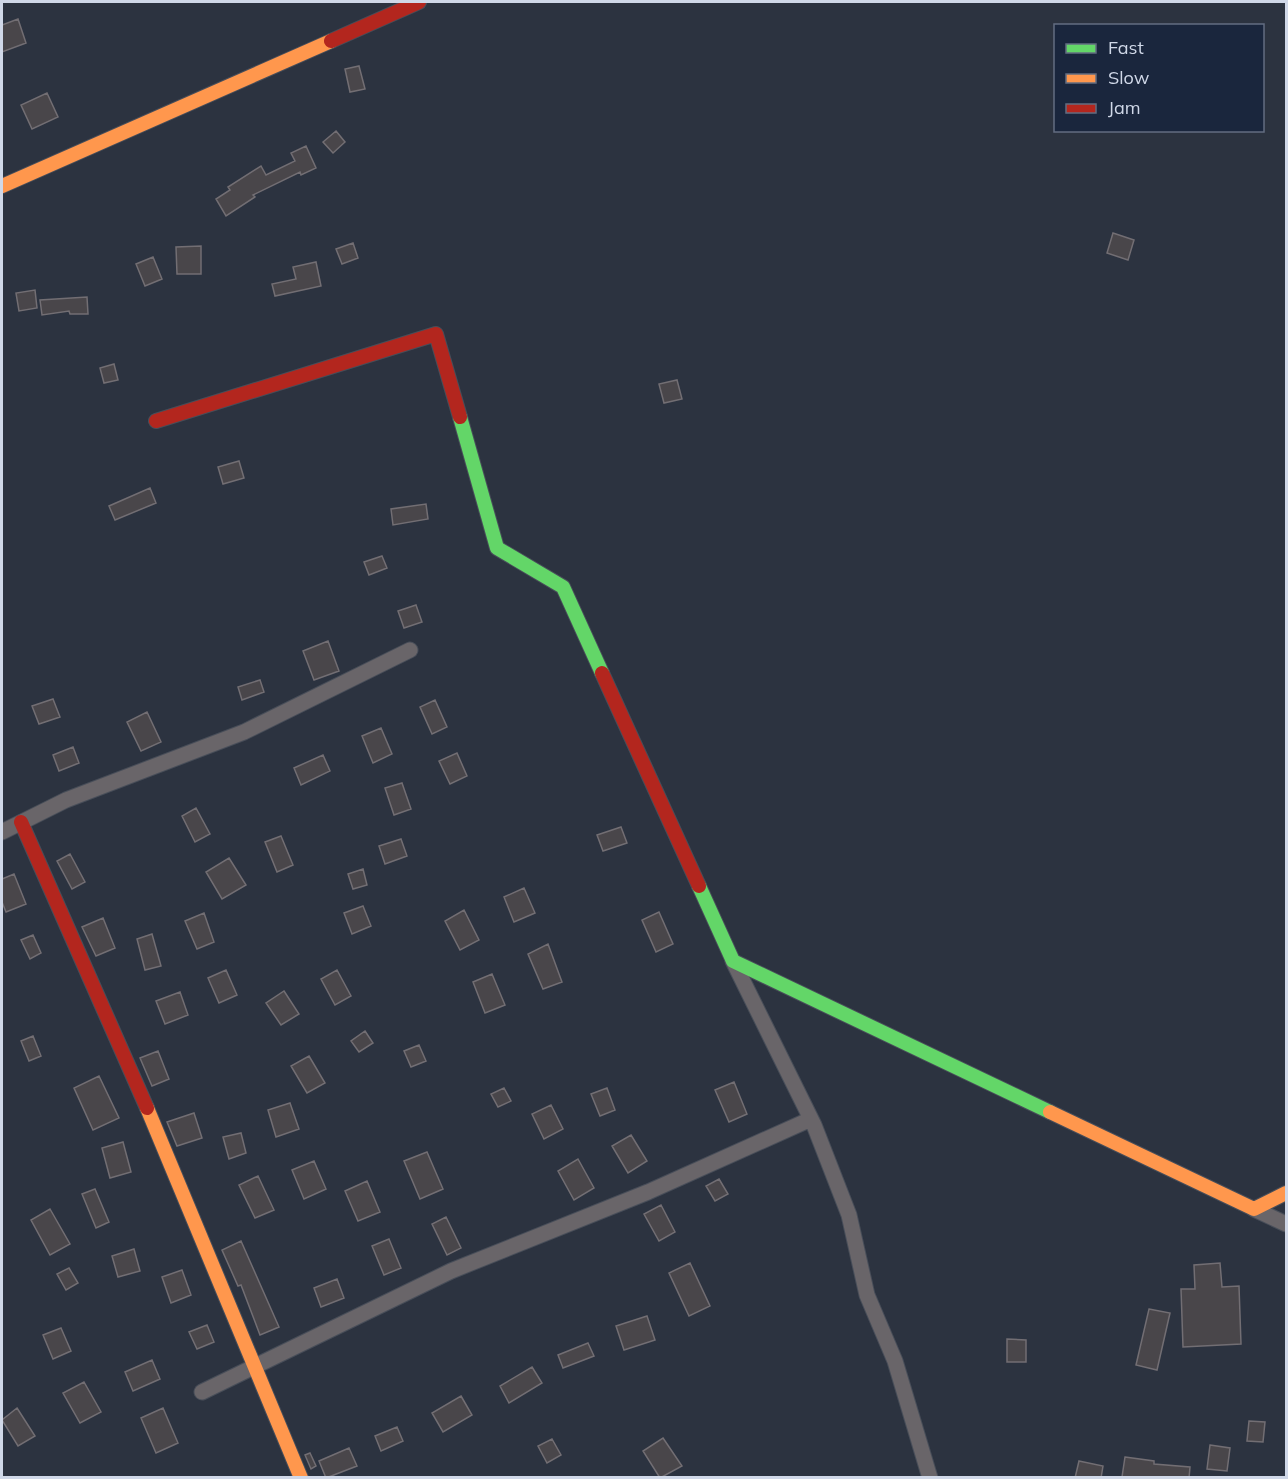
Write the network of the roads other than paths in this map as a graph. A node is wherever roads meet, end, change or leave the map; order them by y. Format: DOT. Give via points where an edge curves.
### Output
graph roads {
  1 [pos="419,2"];
  2 [pos="2,186"];
  3 [pos="156,421"];
  4 [pos="410,650"];
  5 [pos="21,822"];
  6 [pos="2,832"];
  7 [pos="733,961"];
  8 [pos="811,1119"];
  9 [pos="1287,1193"];
  10 [pos="1254,1209"];
  11 [pos="1287,1224"];
  12 [pos="256,1366"];
  13 [pos="202,1392"];
  14 [pos="301,1478"];
  15 [pos="930,1478"];
  1 -- 2 [label="street"];
  3 -- 7 [label="street" via="436,334 497,548 562,587"];
  4 -- 5 [label="street" via="244,732 66,800"];
  5 -- 6 [label="street"];
  5 -- 12 [label="street" via="111,1022"];
  7 -- 8 [label="street"];
  7 -- 10 [label="street"];
  8 -- 12 [label="street" via="648,1192 451,1271"];
  8 -- 15 [label="street" via="849,1215 867,1296 895,1360"];
  9 -- 10 [label="street"];
  10 -- 11 [label="street"];
  12 -- 13 [label="street"];
  12 -- 14 [label="street"];
}
